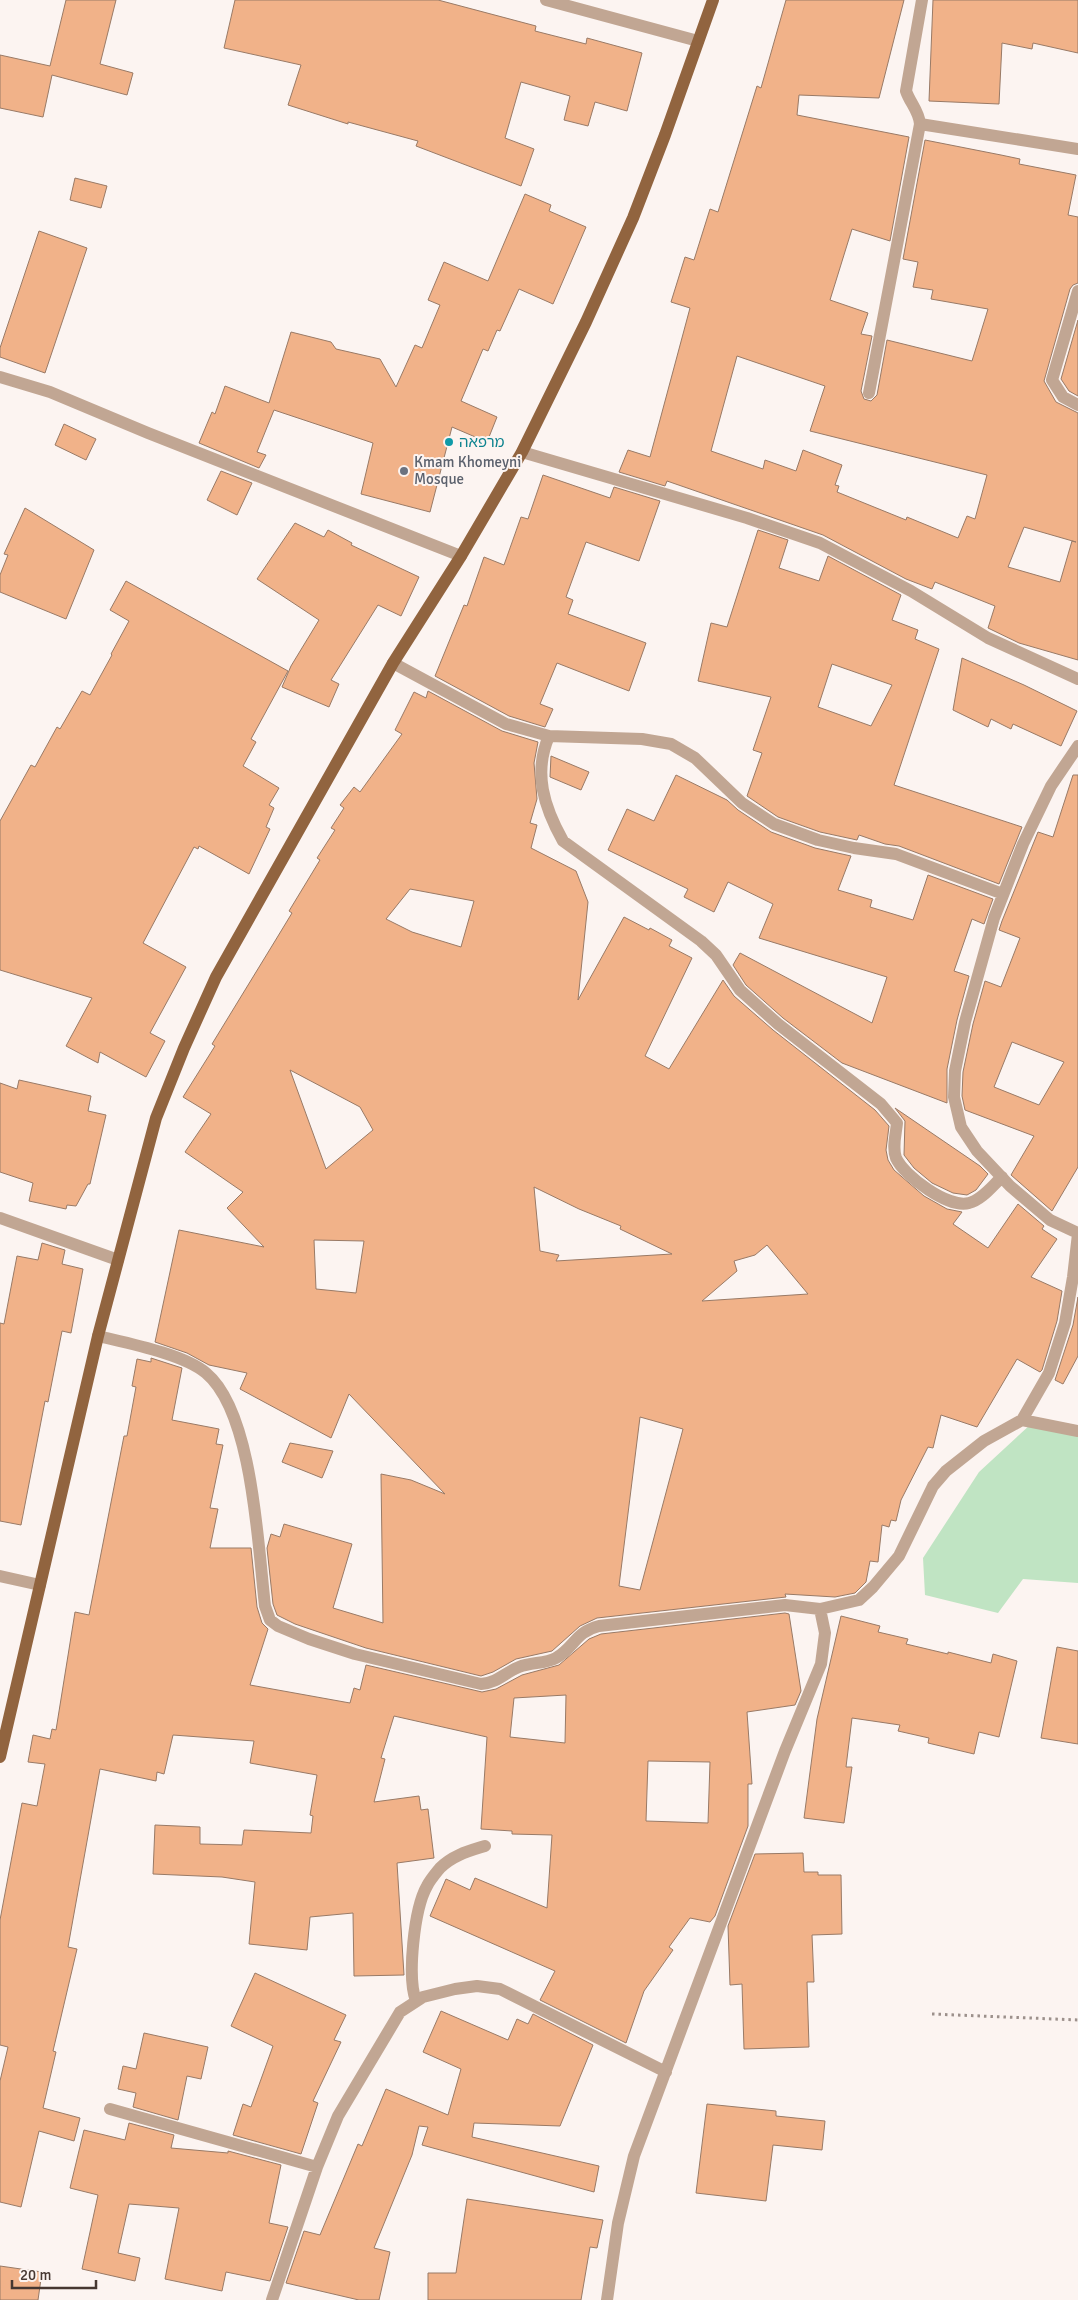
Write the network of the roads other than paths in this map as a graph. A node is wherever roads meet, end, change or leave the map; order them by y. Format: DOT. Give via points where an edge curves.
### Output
graph roads {
  1 [pos="546,0"];
  2 [pos="713,0"];
  3 [pos="922,0"];
  4 [pos="698,41"];
  5 [pos="920,124"];
  6 [pos="1078,149"];
  7 [pos="1078,291"];
  8 [pos="0,377"];
  9 [pos="869,393"];
  10 [pos="1078,405"];
  11 [pos="522,452"];
  12 [pos="461,556"];
  13 [pos="393,663"];
  14 [pos="1078,679"];
  15 [pos="549,736"];
  16 [pos="1078,746"];
  17 [pos="1003,894"];
  18 [pos="1002,1177"];
  19 [pos="0,1218"];
  20 [pos="1078,1233"];
  21 [pos="118,1260"];
  22 [pos="98,1336"];
  23 [pos="1022,1420"];
  24 [pos="1078,1431"];
  25 [pos="0,1576"];
  26 [pos="40,1585"];
  27 [pos="820,1609"];
  28 [pos="0,1757"];
  29 [pos="485,1846"];
  30 [pos="416,2001"];
  31 [pos="666,2072"];
  32 [pos="110,2109"];
  33 [pos="317,2167"];
  34 [pos="272,2300"];
  35 [pos="607,2300"];
  1 -- 4 [label="street"];
  2 -- 4 [label="main road"];
  3 -- 5 [label="street" via="906,79 906,91 910,103 920,115"];
  4 -- 11 [label="main road" via="633,218"];
  5 -- 6 [label="street"];
  5 -- 9 [label="street"];
  7 -- 10 [label="street" via="1052,380 1063,397"];
  8 -- 12 [label="street" via="50,392"];
  11 -- 12 [label="main road"];
  11 -- 14 [label="street" via="747,518 820,543 911,591 988,638"];
  12 -- 13 [label="main road"];
  13 -- 15 [label="street" via="506,724"];
  13 -- 21 [label="main road" via="216,977 156,1118"];
  15 -- 17 [label="street" via="642,739 671,744 695,758 742,803 774,824 818,840 896,854"];
  15 -- 18 [label="street" via="543,748 542,796 563,841 701,941 716,955 740,990 778,1024 881,1104 897,1123 896,1158 924,1187 944,1199 960,1204 970,1203"];
  16 -- 17 [label="street" via="1052,786"];
  17 -- 18 [label="street" via="966,1022 955,1071 954,1097 961,1127 977,1151"];
  18 -- 20 [label="street" via="1050,1220"];
  19 -- 21 [label="street"];
  20 -- 23 [label="street" via="1065,1323 1049,1374"];
  21 -- 22 [label="main road"];
  22 -- 26 [label="main road"];
  22 -- 27 [label="street" via="179,1359 206,1372 224,1393 234,1416 250,1483 265,1606 270,1620 309,1639 355,1654 481,1684 494,1683 519,1667 556,1658 569,1649 581,1633 598,1626 785,1604"];
  23 -- 24 [label="street"];
  23 -- 27 [label="street" via="984,1441 946,1471 933,1486 899,1556 873,1587 859,1600"];
  25 -- 26 [label="street"];
  26 -- 28 [label="main road"];
  27 -- 31 [label="street" via="825,1633 821,1664 785,1751"];
  29 -- 30 [label="street" via="455,1855 426,1887 412,1957 412,1991"];
  30 -- 31 [label="street" via="455,1989 476,1986 500,1989"];
  30 -- 33 [label="street" via="400,2012 379,2044 338,2116"];
  31 -- 35 [label="street" via="634,2156 618,2223"];
  32 -- 33 [label="street"];
  33 -- 34 [label="street"];
}
